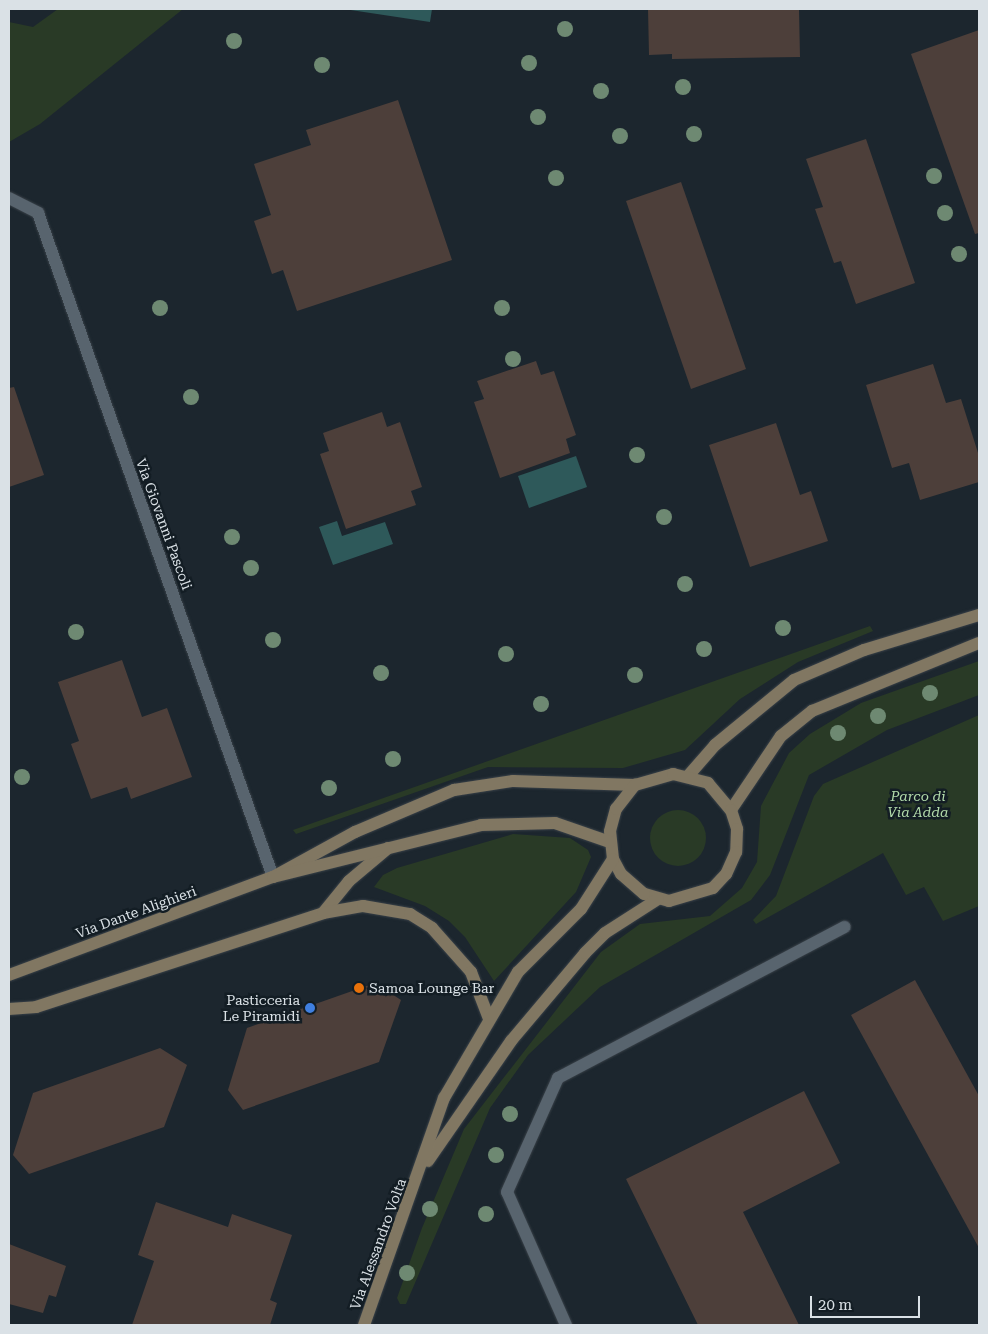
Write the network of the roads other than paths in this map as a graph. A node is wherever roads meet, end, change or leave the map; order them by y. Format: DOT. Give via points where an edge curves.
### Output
graph roads {
  1 [pos="9,198"];
  2 [pos="979,616"];
  3 [pos="979,643"];
  4 [pos="688,776"];
  5 [pos="635,785"];
  6 [pos="731,810"];
  7 [pos="610,842"];
  8 [pos="392,845"];
  9 [pos="613,860"];
  10 [pos="273,877"];
  11 [pos="658,899"];
  12 [pos="323,913"];
  13 [pos="845,927"];
  14 [pos="9,975"];
  15 [pos="9,1009"];
  16 [pos="489,1019"];
  17 [pos="420,1173"];
  18 [pos="366,1325"];
  19 [pos="566,1325"];
  1 -- 10 [label="street, Via Giovanni Pascoli" via="38,213"];
  2 -- 4 [label="main road" via="864,650 794,680 714,745"];
  3 -- 6 [label="main road" via="812,711 781,736"];
  4 -- 5 [label="main road" via="657,776"];
  4 -- 6 [label="main road" via="708,784"];
  5 -- 7 [label="main road" via="616,809"];
  5 -- 10 [label="main road" via="513,781 454,790 355,832"];
  6 -- 11 [label="main road" via="737,840 726,874 702,894 681,901"];
  7 -- 8 [label="main road" via="573,826 520,820"];
  7 -- 9 [label="main road"];
  8 -- 10 [label="main road"];
  8 -- 12 [label="main road" via="349,881"];
  9 -- 11 [label="main road" via="632,886"];
  9 -- 16 [label="main road" via="581,909 518,972"];
  10 -- 14 [label="main road, Via Dante Alighieri"];
  11 -- 17 [label="main road" via="605,933 562,980 511,1041"];
  12 -- 15 [label="main road" via="36,1007"];
  12 -- 16 [label="main road" via="364,906 388,909 410,914 432,928 471,972"];
  13 -- 19 [label="street" via="558,1078 507,1192"];
  16 -- 17 [label="main road" via="444,1098"];
  17 -- 18 [label="main road, Via Alessandro Volta"];
}
